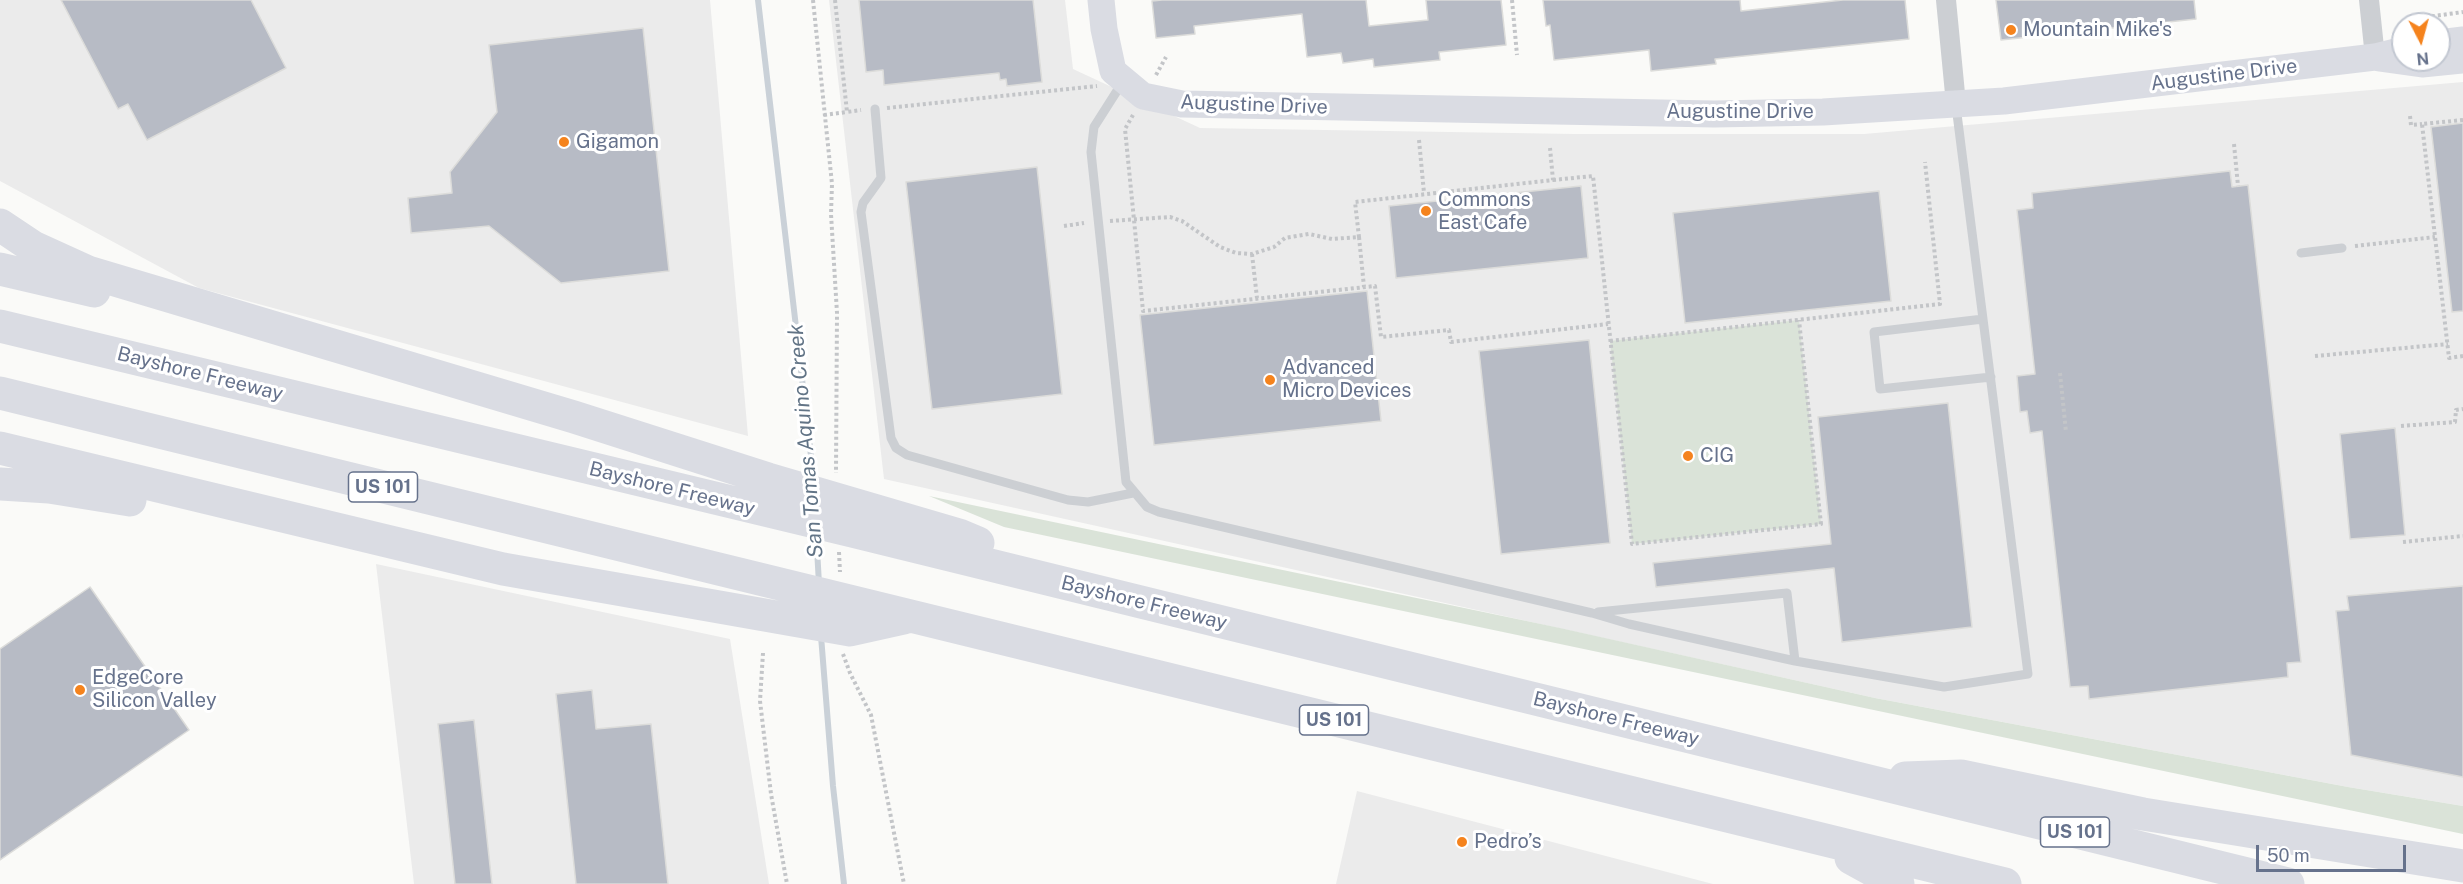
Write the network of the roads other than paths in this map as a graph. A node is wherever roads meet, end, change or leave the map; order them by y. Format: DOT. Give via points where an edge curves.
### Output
graph roads {
  1 [pos="1101,0"];
  2 [pos="1946,0"];
  3 [pos="2369,0"];
  4 [pos="2391,53"];
  5 [pos="2375,57"];
  6 [pos="2463,60"];
  7 [pos="1127,82"];
  8 [pos="1956,104"];
  9 [pos="875,109"];
  10 [pos="0,225"];
  11 [pos="2342,248"];
  12 [pos="2301,253"];
  13 [pos="0,269"];
  14 [pos="1983,320"];
  15 [pos="0,326"];
  16 [pos="344,349"];
  17 [pos="1991,377"];
  18 [pos="0,393"];
  19 [pos="0,448"];
  20 [pos="0,484"];
  21 [pos="1133,493"];
  22 [pos="850,516"];
  23 [pos="503,569"];
  24 [pos="1592,613"];
  25 [pos="912,617"];
  26 [pos="1795,661"];
  27 [pos="1862,779"];
  28 [pos="1819,839"];
  29 [pos="2463,866"];
  30 [pos="1898,884"];
  31 [pos="2005,884"];
  32 [pos="2288,884"];
  1 -- 7 [label="street"];
  2 -- 8 [label="street"];
  3 -- 5 [label="street"];
  4 -- 5 [label="street, Augustine Drive"];
  5 -- 6 [label="street, Augustine Drive" via="2422,64"];
  5 -- 8 [label="street, Augustine Drive"];
  7 -- 8 [label="street, Augustine Drive" via="1182,104 1714,114"];
  7 -- 21 [label="lane" via="1094,127 1091,152 1126,482"];
  8 -- 14 [label="lane"];
  9 -- 21 [label="lane" via="881,178 861,212 891,438 896,448 907,455 1068,500 1088,502"];
  10 -- 16 [label="highway" via="33,247 88,272"];
  11 -- 12 [label="lane"];
  13 -- 16 [label="highway"];
  14 -- 17 [label="lane"];
  14 -- 17 [label="lane" via="1874,332 1880,389"];
  15 -- 22 [label="highway, Bayshore Freeway / US 101" via="765,511"];
  16 -- 22 [label="highway" via="768,479"];
  17 -- 26 [label="lane" via="2028,674 1944,687"];
  18 -- 25 [label="highway, US 101"];
  19 -- 23 [label="highway"];
  20 -- 23 [label="highway" via="104,495 451,566"];
  21 -- 24 [label="lane" via="1147,507 1159,512"];
  22 -- 27 [label="highway, Bayshore Freeway / US 101" via="1070,584"];
  23 -- 25 [label="highway" via="850,630"];
  24 -- 26 [label="lane"];
  24 -- 26 [label="lane" via="1787,593"];
  25 -- 28 [label="highway, US 101"];
  27 -- 29 [label="highway" via="1960,776 2143,814"];
  27 -- 32 [label="highway, Bayshore Freeway / US 101"];
  28 -- 30 [label="highway"];
  28 -- 31 [label="highway, US 101"];
}
